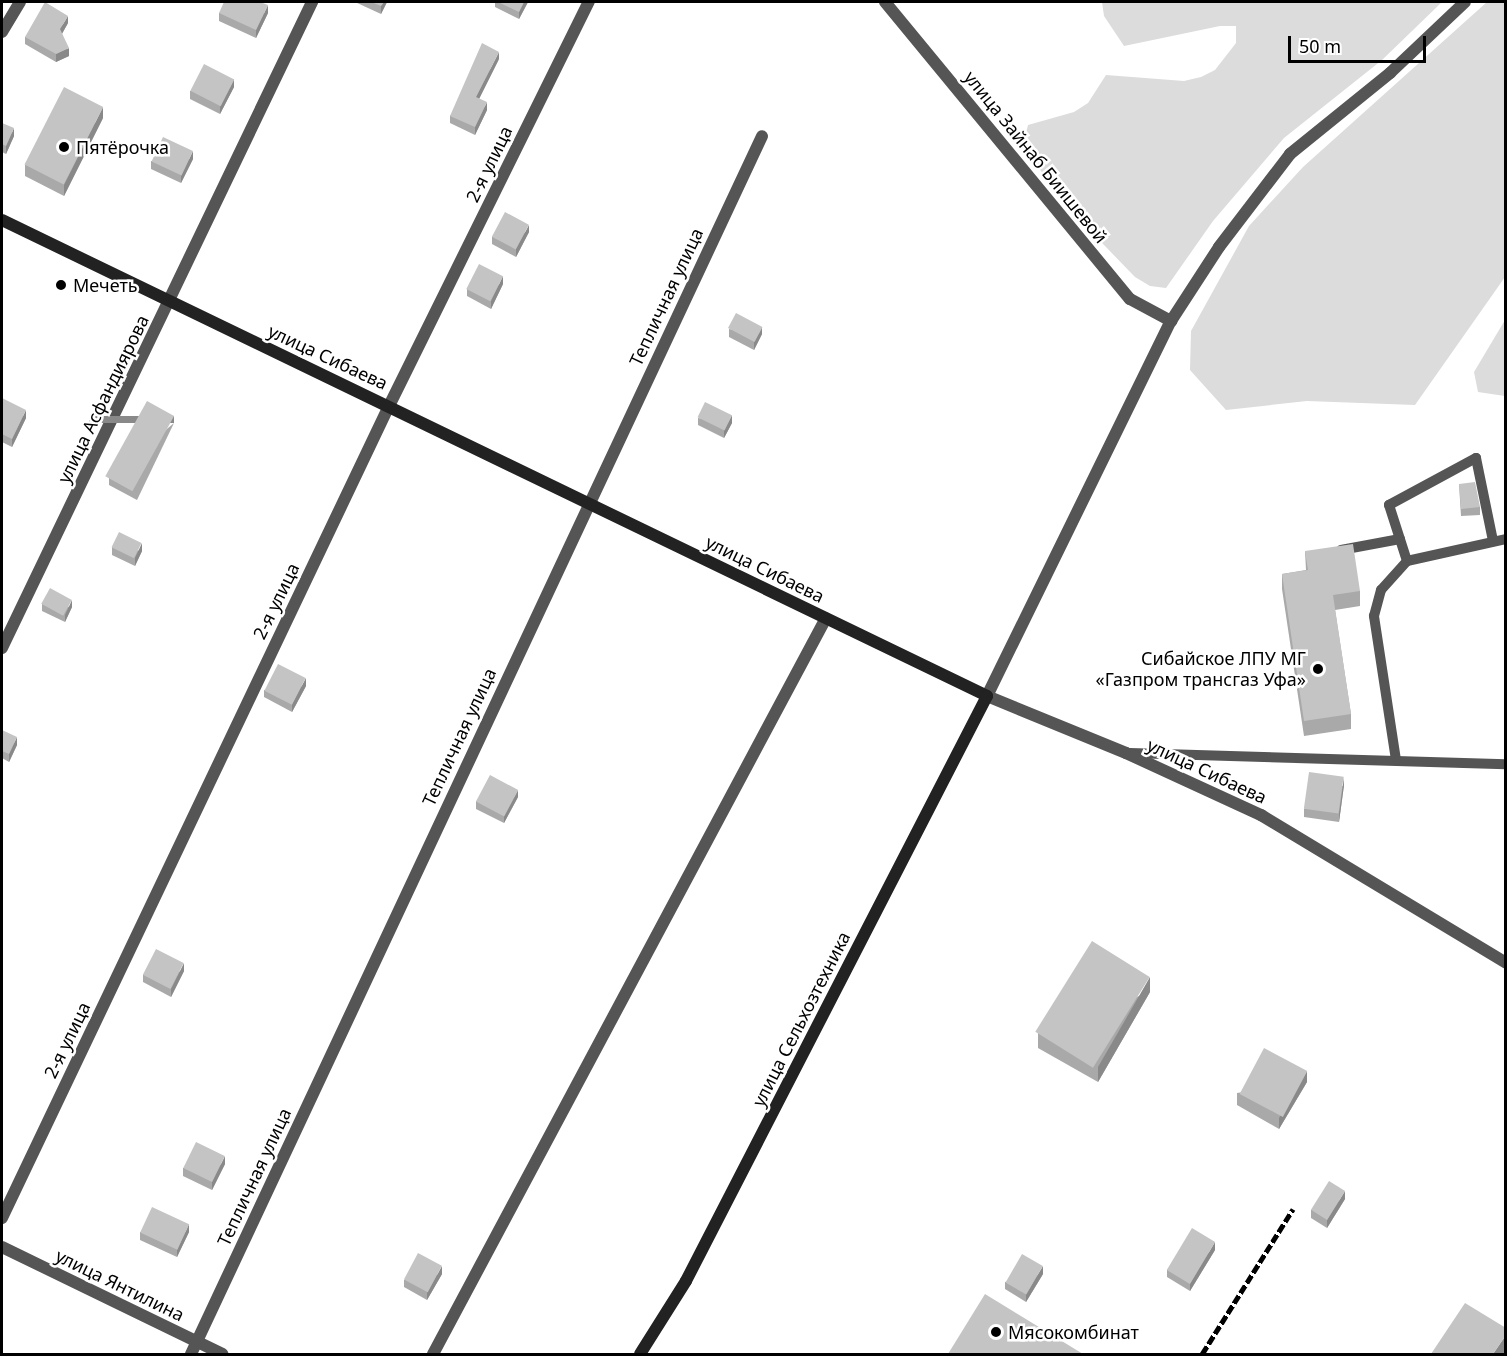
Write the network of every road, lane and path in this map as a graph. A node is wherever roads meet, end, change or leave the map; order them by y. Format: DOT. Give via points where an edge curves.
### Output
graph roads {
  1 [pos="20,2"];
  2 [pos="312,2"];
  3 [pos="589,2"];
  4 [pos="885,2"];
  5 [pos="1465,2"];
  6 [pos="2,32"];
  7 [pos="762,136"];
  8 [pos="2,220"];
  9 [pos="170,302"];
  10 [pos="1171,321"];
  11 [pos="389,406"];
  12 [pos="588,504"];
  13 [pos="1400,539"];
  14 [pos="1506,539"];
  15 [pos="1493,542"];
  16 [pos="1331,552"];
  17 [pos="1407,561"];
  18 [pos="826,618"];
  19 [pos="2,648"];
  20 [pos="987,696"];
  21 [pos="1126,753"];
  22 [pos="1396,760"];
  23 [pos="1506,764"];
  24 [pos="1506,963"];
  25 [pos="2,1218"];
  26 [pos="2,1247"];
  27 [pos="197,1342"];
  28 [pos="191,1354"];
  29 [pos="222,1354"];
  30 [pos="433,1354"];
  31 [pos="640,1354"];
  1 -- 6 [label="street"];
  2 -- 9 [label="street, улица Асфандиярова"];
  3 -- 11 [label="street, 2-я улица"];
  4 -- 10 [label="street, улица Зайнаб Биишевой" via="1130,299"];
  5 -- 10 [label="street" via="1390,74 1290,154 1220,247"];
  7 -- 12 [label="street, Тепличная улица"];
  8 -- 9 [label="main road, улица Сибаева"];
  9 -- 11 [label="main road, улица Сибаева"];
  9 -- 19 [label="street, улица Асфандиярова"];
  10 -- 20 [label="street"];
  11 -- 12 [label="main road, улица Сибаева"];
  11 -- 25 [label="street, 2-я улица"];
  12 -- 18 [label="main road, улица Сибаева"];
  12 -- 27 [label="street, Тепличная улица"];
  13 -- 15 [label="lane" via="1389,505 1476,458"];
  13 -- 16 [label="lane"];
  13 -- 17 [label="lane"];
  14 -- 15 [label="lane"];
  15 -- 17 [label="lane"];
  17 -- 22 [label="lane" via="1381,590 1374,616"];
  18 -- 20 [label="main road, улица Сибаева"];
  18 -- 30 [label="street"];
  20 -- 21 [label="street, улица Сибаева"];
  20 -- 31 [label="main road, улица Сельхозтехника" via="686,1281"];
  21 -- 22 [label="lane"];
  21 -- 24 [label="street, улица Сибаева" via="1261,815"];
  22 -- 23 [label="lane"];
  26 -- 27 [label="street, улица Янтилина"];
  27 -- 28 [label="street, Тепличная улица"];
  27 -- 29 [label="street, улица Янтилина"];
}
